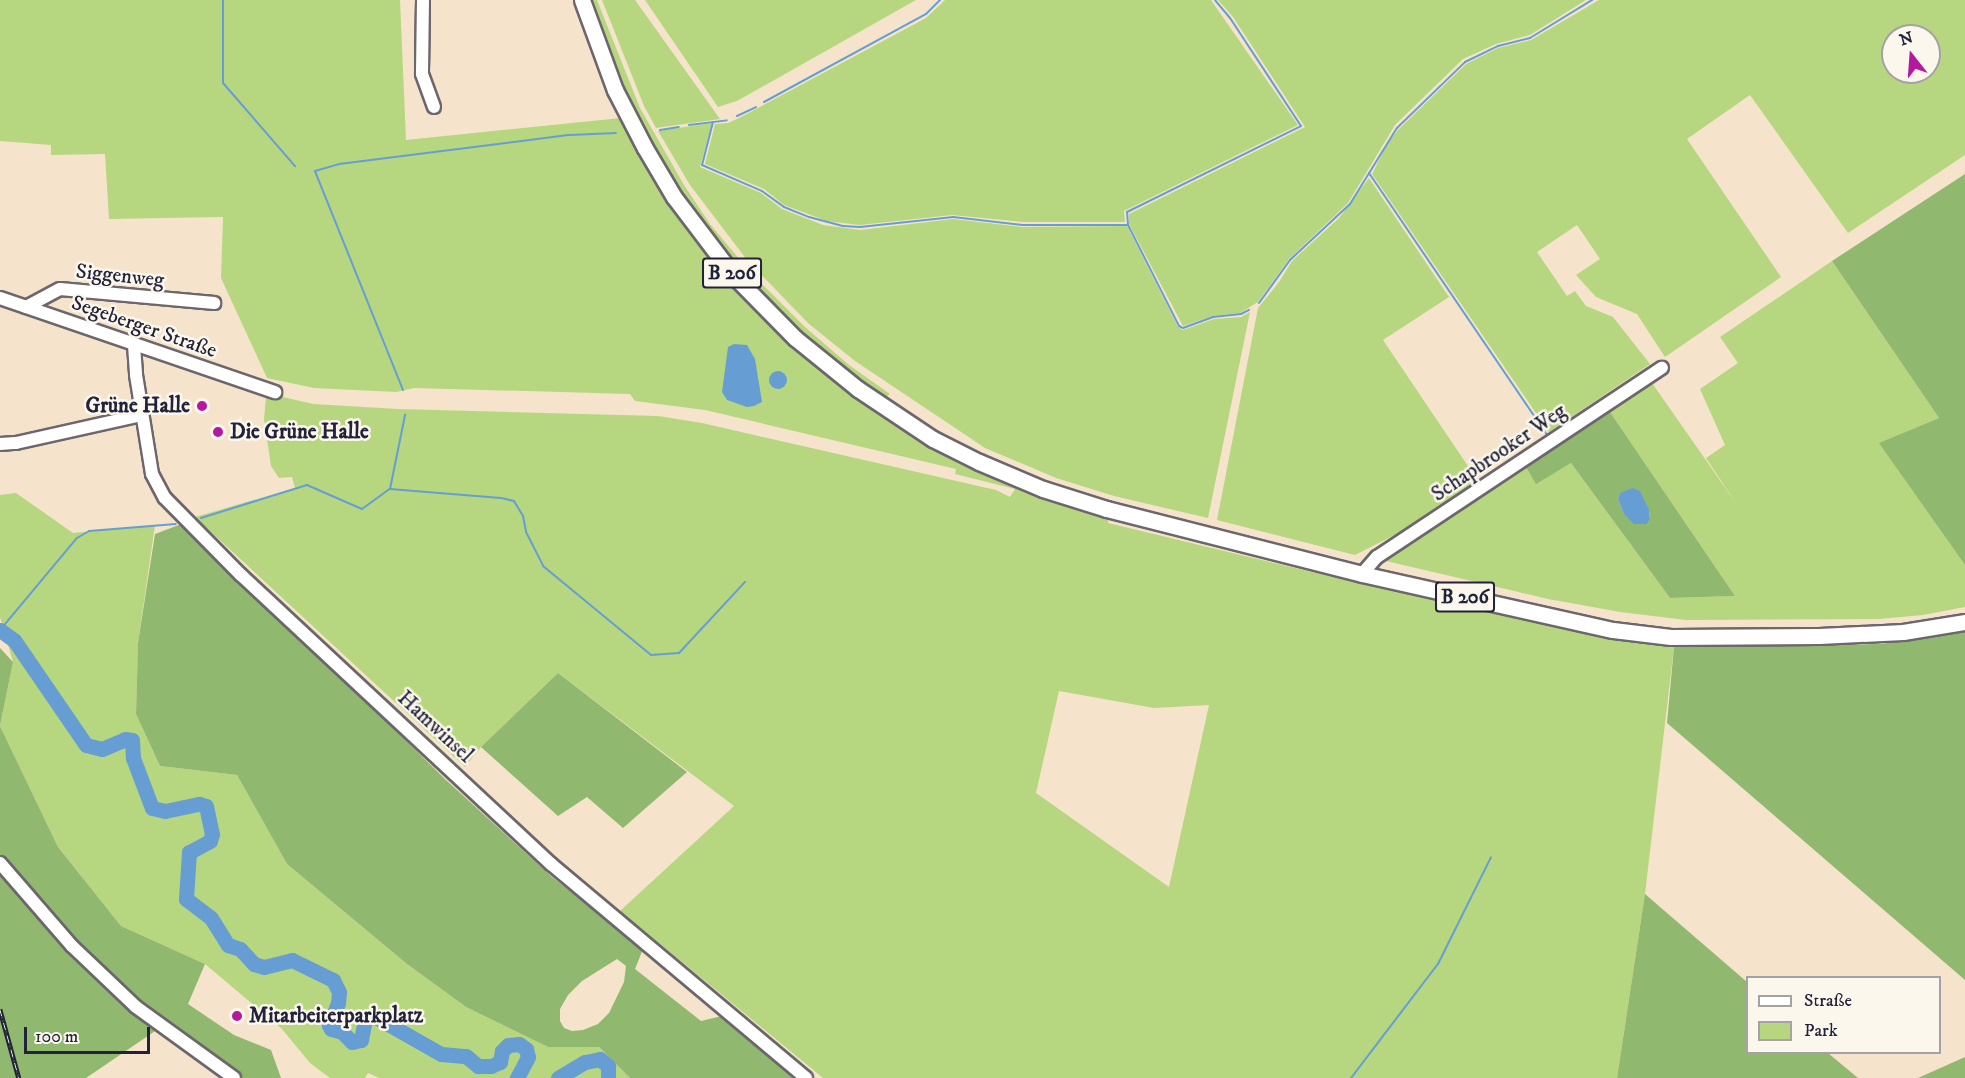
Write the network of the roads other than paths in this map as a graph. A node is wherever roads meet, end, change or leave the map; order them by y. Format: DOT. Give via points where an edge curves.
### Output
graph roads {
  1 [pos="423,0"];
  2 [pos="582,0"];
  3 [pos="434,107"];
  4 [pos="0,298"];
  5 [pos="214,303"];
  6 [pos="26,307"];
  7 [pos="134,345"];
  8 [pos="1662,368"];
  9 [pos="275,392"];
  10 [pos="141,415"];
  11 [pos="0,444"];
  12 [pos="1362,574"];
  13 [pos="1965,621"];
  14 [pos="0,863"];
  15 [pos="234,1078"];
  16 [pos="806,1078"];
  1 -- 3 [label="street" via="422,74"];
  2 -- 12 [label="main road, B 206" via="615,90 674,196 734,276 768,313 858,389 933,439 1043,489"];
  4 -- 6 [label="street, Segeberger Straße"];
  5 -- 6 [label="street, Siggenweg" via="60,289"];
  6 -- 7 [label="street, Segeberger Straße"];
  7 -- 9 [label="street, Segeberger Straße"];
  7 -- 10 [label="street, Hamwinsel"];
  8 -- 12 [label="street, Schapbrooker Weg" via="1377,557"];
  10 -- 11 [label="street"];
  10 -- 16 [label="street, Hamwinsel" via="152,474 165,498 241,575 551,864"];
  12 -- 13 [label="main road, B 206" via="1613,630 1671,637 1903,632"];
  14 -- 15 [label="street" via="72,946 136,1007"];
}
